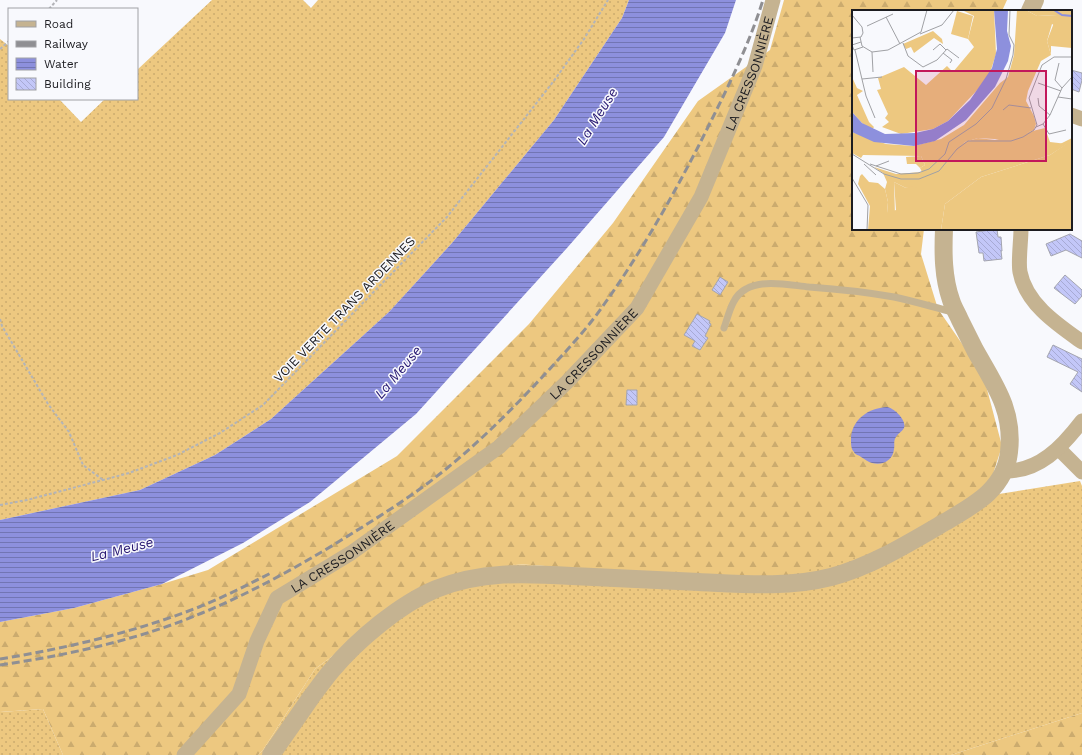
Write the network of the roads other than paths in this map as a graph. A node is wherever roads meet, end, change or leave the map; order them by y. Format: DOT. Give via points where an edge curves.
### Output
graph roads {
  1 [pos="773,0"];
  2 [pos="1035,0"];
  3 [pos="1030,10"];
  4 [pos="1072,115"];
  5 [pos="1082,119"];
  6 [pos="944,230"];
  7 [pos="1021,230"];
  8 [pos="957,313"];
  9 [pos="724,328"];
  10 [pos="1082,342"];
  11 [pos="1082,421"];
  12 [pos="1059,449"];
  13 [pos="1004,471"];
  14 [pos="1082,472"];
  15 [pos="184,755"];
  16 [pos="271,755"];
  1 -- 15 [label="street, LA CRESSONNIÈRE" via="755,66 701,197 637,308 567,382 498,447 351,553 277,598 239,694"];
  2 -- 3 [label="street"];
  4 -- 5 [label="street"];
  6 -- 8 [label="street" via="943,256 946,278 951,301"];
  7 -- 10 [label="street" via="1020,272 1028,293 1061,327"];
  8 -- 9 [label="lane" via="893,297 777,283 746,288 733,302"];
  8 -- 13 [label="street" via="1000,392 1006,409 1009,453"];
  11 -- 12 [label="street"];
  12 -- 13 [label="street" via="1038,463 1013,471"];
  12 -- 14 [label="street"];
  13 -- 16 [label="street" via="984,498 962,513 892,553 832,577 767,584 522,574 478,577 436,590 399,610 346,655 330,671"];
}
